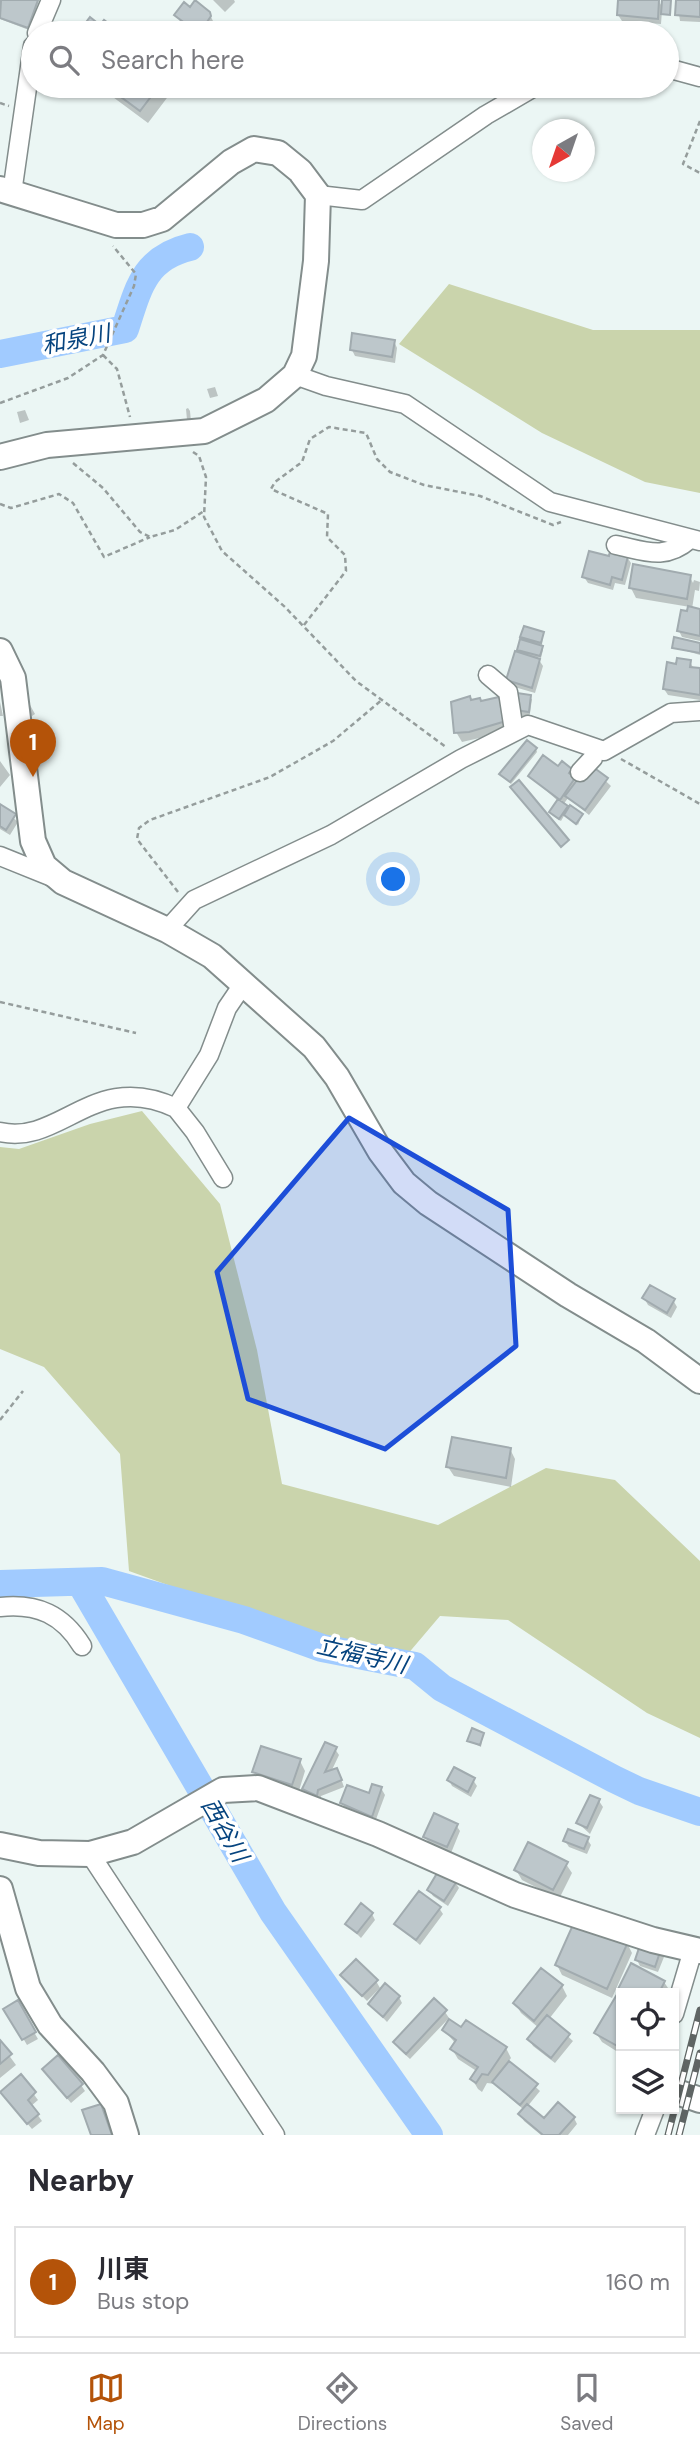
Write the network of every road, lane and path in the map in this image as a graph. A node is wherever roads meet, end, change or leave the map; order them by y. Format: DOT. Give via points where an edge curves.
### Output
graph roads {
  1 [pos="51,0"];
  2 [pos="42,21"];
  3 [pos="679,72"];
  4 [pos="700,78"];
  5 [pos="23,98"];
  6 [pos="515,98"];
  7 [pos="700,121"];
  8 [pos="700,173"];
  9 [pos="6,191"];
  10 [pos="318,195"];
  11 [pos="113,245"];
  12 [pos="103,355"];
  13 [pos="295,375"];
  14 [pos="0,403"];
  15 [pos="158,434"];
  16 [pos="49,445"];
  17 [pos="0,457"];
  18 [pos="0,504"];
  19 [pos="204,511"];
  20 [pos="586,512"];
  21 [pos="150,537"];
  22 [pos="695,540"];
  23 [pos="616,545"];
  24 [pos="304,625"];
  25 [pos="0,651"];
  26 [pos="488,675"];
  27 [pos="383,699"];
  28 [pos="700,711"];
  29 [pos="514,731"];
  30 [pos="599,749"];
  31 [pos="461,759"];
  32 [pos="580,772"];
  33 [pos="700,804"];
  34 [pos="0,856"];
  35 [pos="62,881"];
  36 [pos="189,906"];
  37 [pos="167,930"];
  38 [pos="244,983"];
  39 [pos="0,1002"];
  40 [pos="136,1033"];
  41 [pos="176,1108"];
  42 [pos="0,1132"];
  43 [pos="223,1178"];
  44 [pos="700,1381"];
  45 [pos="23,1391"];
  46 [pos="0,1420"];
  47 [pos="0,1607"];
  48 [pos="82,1647"];
  49 [pos="0,1845"];
  50 [pos="90,1854"];
  51 [pos="0,1889"];
  52 [pos="6,1941"];
  53 [pos="696,1951"];
  54 [pos="679,2000"];
  55 [pos="679,2093"];
  56 [pos="700,2100"];
  57 [pos="653,2114"];
  58 [pos="125,2135"];
  59 [pos="275,2135"];
  60 [pos="645,2135"];
  1 -- 2 [label="street"];
  3 -- 4 [label="street"];
  5 -- 9 [label="street"];
  6 -- 10 [label="street" via="362,200"];
  7 -- 8 [label="path" via="683,164"];
  9 -- 10 [label="street" via="116,225 143,225 162,219 231,162 254,149 278,153 300,171"];
  10 -- 13 [label="street" via="310,321 304,356"];
  11 -- 12 [label="path" via="136,274"];
  12 -- 14 [label="path" via="68,378"];
  12 -- 15 [label="path" via="117,369 131,421"];
  13 -- 15 [label="street" via="267,400 204,431"];
  13 -- 20 [label="street" via="405,404 550,502"];
  15 -- 16 [label="street"];
  15 -- 19 [label="path" via="199,456 206,477"];
  16 -- 17 [label="street"];
  16 -- 21 [label="path" via="103,488 140,532"];
  18 -- 21 [label="path" via="11,508 59,494 73,503 104,557"];
  19 -- 21 [label="path" via="175,530"];
  19 -- 24 [label="path" via="222,551"];
  20 -- 22 [label="street"];
  20 -- 24 [label="path" via="553,525 480,496 424,485 390,472 377,459 366,433 329,427 310,439 302,462 271,489 328,514 327,537 345,555 346,571"];
  22 -- 23 [label="street" via="677,550 655,553"];
  24 -- 27 [label="path" via="356,681"];
  25 -- 35 [label="street" via="13,678 33,841 44,866"];
  26 -- 29 [label="street" via="508,692"];
  27 -- 31 [label="path"];
  27 -- 36 [label="path" via="333,741 270,777 139,828 137,839"];
  28 -- 30 [label="street" via="671,713"];
  29 -- 30 [label="street" via="528,725"];
  29 -- 31 [label="street"];
  30 -- 32 [label="street"];
  30 -- 33 [label="path"];
  31 -- 36 [label="street" via="331,835"];
  34 -- 35 [label="street"];
  35 -- 37 [label="street"];
  36 -- 37 [label="street"];
  37 -- 38 [label="street" via="212,956"];
  38 -- 41 [label="street" via="227,1008 209,1055"];
  38 -- 44 [label="street" via="314,1047 404,1183"];
  39 -- 40 [label="path"];
  41 -- 42 [label="street" via="155,1098 121,1097 98,1101 14,1136"];
  41 -- 43 [label="street"];
  45 -- 46 [label="path"];
  47 -- 48 [label="street" via="42,1610 69,1626"];
  49 -- 50 [label="street" via="39,1853"];
  50 -- 53 [label="street" via="133,1842 223,1790 258,1788 515,1895"];
  50 -- 59 [label="street"];
  51 -- 52 [label="street"];
  52 -- 58 [label="street" via="50,2025 116,2103"];
  53 -- 54 [label="street"];
  55 -- 56 [label="street"];
  57 -- 60 [label="street"];
}
